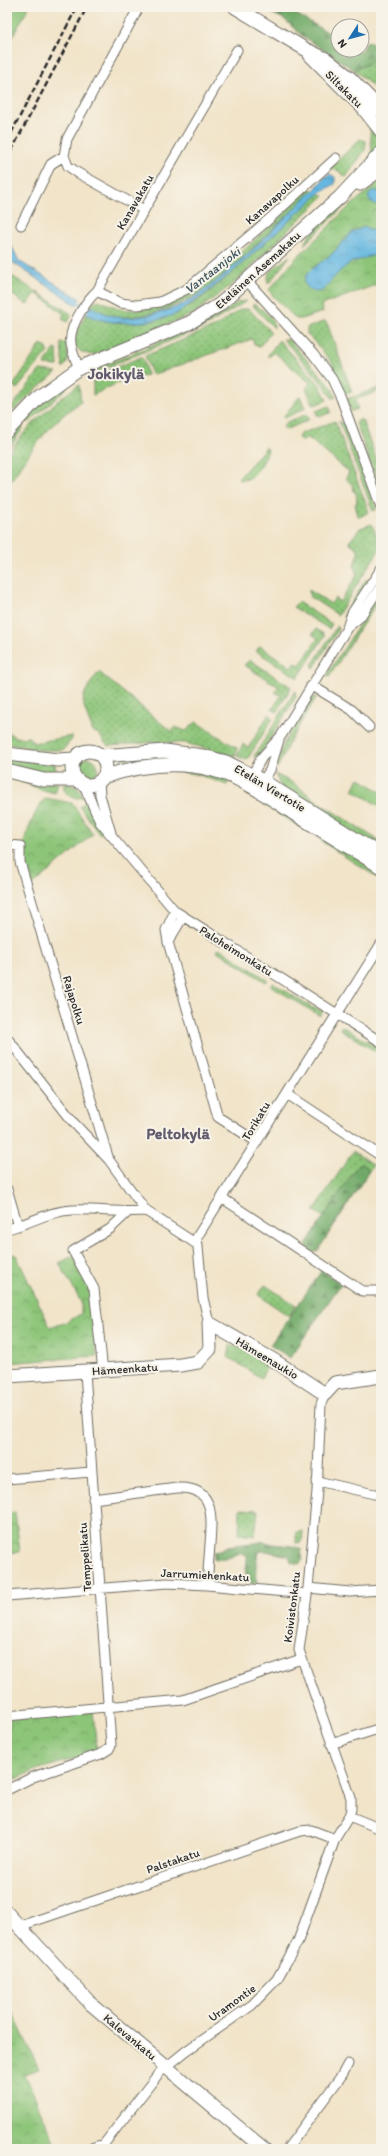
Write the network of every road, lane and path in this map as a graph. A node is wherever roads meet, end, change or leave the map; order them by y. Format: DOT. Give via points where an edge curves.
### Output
graph roads {
  1 [pos="139,7"];
  2 [pos="235,7"];
  3 [pos="305,49"];
  4 [pos="237,50"];
  5 [pos="381,110"];
  6 [pos="381,130"];
  7 [pos="381,153"];
  8 [pos="64,156"];
  9 [pos="336,158"];
  10 [pos="381,169"];
  11 [pos="340,197"];
  12 [pos="144,210"];
  13 [pos="21,225"];
  14 [pos="248,282"];
  15 [pos="97,291"];
  16 [pos="79,368"];
  17 [pos="7,431"];
  18 [pos="381,506"];
  19 [pos="381,569"];
  20 [pos="381,586"];
  21 [pos="347,628"];
  22 [pos="311,685"];
  23 [pos="369,727"];
  24 [pos="7,754"];
  25 [pos="101,756"];
  26 [pos="75,759"];
  27 [pos="7,771"];
  28 [pos="101,779"];
  29 [pos="254,780"];
  30 [pos="80,782"];
  31 [pos="112,834"];
  32 [pos="7,845"];
  33 [pos="381,855"];
  34 [pos="381,867"];
  35 [pos="175,911"];
  36 [pos="183,917"];
  37 [pos="168,942"];
  38 [pos="381,944"];
  39 [pos="336,1014"];
  40 [pos="7,1038"];
  41 [pos="381,1042"];
  42 [pos="287,1094"];
  43 [pos="258,1142"];
  44 [pos="381,1156"];
  45 [pos="109,1160"];
  46 [pos="7,1189"];
  47 [pos="222,1198"];
  48 [pos="146,1211"];
  49 [pos="128,1212"];
  50 [pos="18,1226"];
  51 [pos="7,1229"];
  52 [pos="198,1245"];
  53 [pos="381,1291"];
  54 [pos="209,1323"];
  55 [pos="103,1371"];
  56 [pos="85,1372"];
  57 [pos="7,1376"];
  58 [pos="381,1376"];
  59 [pos="325,1394"];
  60 [pos="91,1472"];
  61 [pos="7,1479"];
  62 [pos="317,1481"];
  63 [pos="381,1494"];
  64 [pos="93,1499"];
  65 [pos="207,1585"];
  66 [pos="100,1588"];
  67 [pos="381,1590"];
  68 [pos="307,1591"];
  69 [pos="7,1596"];
  70 [pos="301,1659"];
  71 [pos="109,1708"];
  72 [pos="7,1716"];
  73 [pos="381,1728"];
  74 [pos="331,1744"];
  75 [pos="7,1790"];
  76 [pos="349,1816"];
  77 [pos="381,1829"];
  78 [pos="335,1839"];
  79 [pos="7,1913"];
  80 [pos="20,1926"];
  81 [pos="348,2064"];
  82 [pos="166,2067"];
  83 [pos="107,2146"];
  84 [pos="88,2149"];
  85 [pos="264,2149"];
  86 [pos="287,2149"];
  1 -- 8 [label="street" via="67,139"];
  2 -- 3 [label="street, Siltakatu"];
  3 -- 5 [label="street, Siltakatu" via="338,68"];
  3 -- 6 [label="street, Siltakatu"];
  4 -- 12 [label="street, Kanavakatu"];
  7 -- 11 [label="street, Eteläinen Asemakatu"];
  8 -- 12 [label="street" via="68,166 78,173"];
  8 -- 13 [label="street" via="50,164"];
  9 -- 15 [label="street, Kanavapolku" via="187,289 160,302 138,305 120,303"];
  10 -- 11 [label="street, Eteläinen Asemakatu"];
  11 -- 14 [label="street, Eteläinen Asemakatu"];
  12 -- 15 [label="street, Kanavakatu"];
  14 -- 16 [label="street, Eteläinen Asemakatu" via="201,318"];
  14 -- 18 [label="street" via="332,379"];
  15 -- 16 [label="street, Kanavakatu" via="89,297 73,324 71,347"];
  16 -- 17 [label="street, Eteläinen Asemakatu" via="40,396"];
  19 -- 21 [label="street" via="352,613"];
  20 -- 21 [label="street" via="360,617"];
  21 -- 22 [label="street"];
  22 -- 23 [label="street" via="352,710"];
  22 -- 29 [label="street" via="281,736 270,770"];
  24 -- 26 [label="street" via="58,760"];
  25 -- 26 [label="street" via="86,751"];
  25 -- 28 [label="street" via="106,764"];
  25 -- 29 [label="street, Etelän Viertotie" via="165,751 184,753 226,762"];
  26 -- 30 [label="street" via="73,768"];
  27 -- 30 [label="street" via="44,780"];
  28 -- 29 [label="street, Etelän Viertotie" via="140,766 175,764"];
  28 -- 30 [label="street" via="93,784"];
  28 -- 31 [label="street, Paloheimonkatu" via="100,794"];
  29 -- 33 [label="street, Etelän Viertotie"];
  29 -- 34 [label="street, Etelän Viertotie"];
  30 -- 31 [label="street, Paloheimonkatu" via="100,822"];
  31 -- 35 [label="street, Paloheimonkatu"];
  32 -- 45 [label="street, Rajapolku" via="20,846 20,862"];
  35 -- 36 [label="street, Paloheimonkatu"];
  35 -- 37 [label="street" via="166,930"];
  36 -- 37 [label="street"];
  36 -- 39 [label="street, Paloheimonkatu"];
  37 -- 43 [label="street" via="218,1117"];
  38 -- 39 [label="street, Torikatu"];
  39 -- 41 [label="street, Paloheimonkatu"];
  39 -- 42 [label="street, Torikatu"];
  40 -- 45 [label="street" via="74,1123"];
  42 -- 43 [label="street, Torikatu"];
  42 -- 44 [label="street"];
  43 -- 47 [label="street, Torikatu"];
  45 -- 48 [label="street"];
  46 -- 50 [label="street"];
  47 -- 52 [label="street, Torikatu" via="197,1237"];
  47 -- 53 [label="street" via="362,1291"];
  48 -- 49 [label="street"];
  48 -- 52 [label="street"];
  49 -- 50 [label="street" via="73,1210"];
  49 -- 55 [label="street" via="110,1229 73,1251 94,1289"];
  50 -- 51 [label="street"];
  52 -- 54 [label="street, Torikatu" via="203,1298"];
  54 -- 55 [label="street, Hämeenkatu" via="210,1349 198,1362"];
  54 -- 59 [label="street, Hämeenaukio" via="275,1361"];
  55 -- 56 [label="street, Hämeenkatu"];
  56 -- 57 [label="street, Hämeenkatu" via="65,1371"];
  56 -- 60 [label="street, Temppelikatu"];
  58 -- 59 [label="street" via="335,1383"];
  59 -- 62 [label="street, Koivistonkatu" via="322,1404"];
  60 -- 61 [label="street"];
  60 -- 64 [label="street, Temppelikatu"];
  62 -- 63 [label="street"];
  62 -- 68 [label="street, Koivistonkatu"];
  64 -- 65 [label="street" via="181,1488 199,1492 211,1513"];
  64 -- 66 [label="street, Temppelikatu"];
  65 -- 66 [label="street, Jarrumiehenkatu" via="167,1583"];
  65 -- 68 [label="street, Jarrumiehenkatu"];
  66 -- 69 [label="street, Jarrumiehenkatu"];
  66 -- 71 [label="street, Temppelikatu"];
  67 -- 68 [label="street, Jarrumiehenkatu"];
  68 -- 70 [label="street, Koivistonkatu" via="299,1643"];
  70 -- 71 [label="street" via="194,1698"];
  70 -- 74 [label="street, Koivistonkatu"];
  71 -- 72 [label="street"];
  71 -- 75 [label="street, Temppelikatu" via="109,1749 33,1777"];
  73 -- 74 [label="street"];
  74 -- 76 [label="street, Koivistonkatu" via="351,1798"];
  76 -- 77 [label="street"];
  76 -- 78 [label="street, Uramontie"];
  78 -- 80 [label="street, Palstakatu" via="312,1830 300,1830"];
  78 -- 82 [label="street, Uramontie" via="298,1941 277,1980 252,2005"];
  79 -- 80 [label="street, Kalevankatu"];
  80 -- 82 [label="street, Kalevankatu" via="91,2004"];
  81 -- 86 [label="street"];
  82 -- 83 [label="street, Uramontie" via="154,2079"];
  82 -- 85 [label="street, Kalevankatu"];
  83 -- 84 [label="street, Uramontie"];
}
